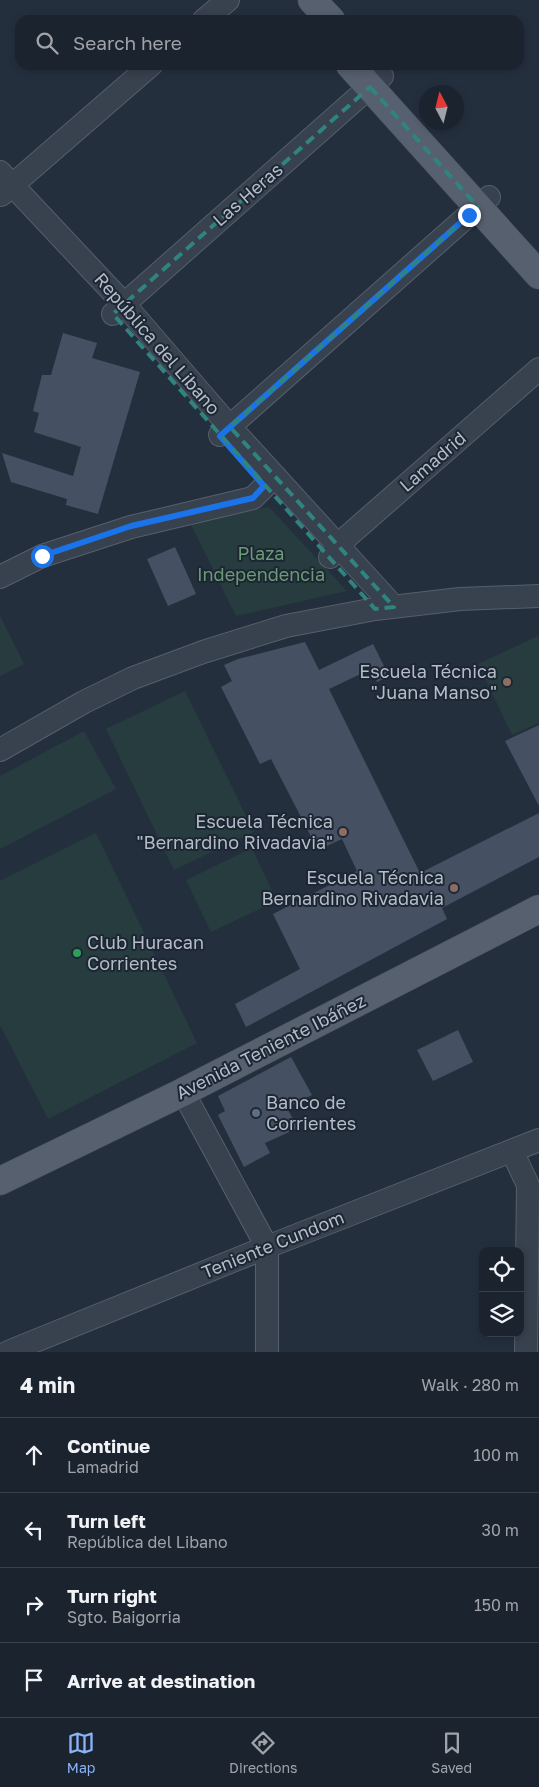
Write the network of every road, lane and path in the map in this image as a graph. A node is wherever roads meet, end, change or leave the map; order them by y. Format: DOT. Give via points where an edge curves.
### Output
graph roads {
  1 [pos="228,0"];
  2 [pos="291,0"];
  3 [pos="312,0"];
  4 [pos="210,15"];
  5 [pos="304,15"];
  6 [pos="326,15"];
  7 [pos="146,70"];
  8 [pos="361,70"];
  9 [pos="375,76"];
  10 [pos="3,186"];
  11 [pos="484,202"];
  12 [pos="539,251"];
  13 [pos="539,275"];
  14 [pos="118,309"];
  15 [pos="539,369"];
  16 [pos="225,431"];
  17 [pos="270,481"];
  18 [pos="335,552"];
  19 [pos="0,577"];
  20 [pos="538,594"];
  21 [pos="385,608"];
  22 [pos="0,750"];
  23 [pos="539,908"];
  24 [pos="183,1092"];
  25 [pos="539,1140"];
  26 [pos="512,1151"];
  27 [pos="0,1181"];
  28 [pos="267,1247"];
  29 [pos="8,1352"];
  30 [pos="267,1352"];
  31 [pos="526,1352"];
  1 -- 4 [label="street"];
  2 -- 5 [label="main road"];
  3 -- 6 [label="main road"];
  7 -- 10 [label="street"];
  8 -- 9 [label="main road"];
  9 -- 11 [label="main road"];
  9 -- 14 [label="street, Las Heras"];
  10 -- 14 [label="street, República del Libano"];
  11 -- 12 [label="main road"];
  11 -- 13 [label="main road"];
  11 -- 16 [label="street"];
  14 -- 16 [label="street, República del Libano"];
  15 -- 18 [label="street, Lamadrid" via="348,536"];
  16 -- 17 [label="street, República del Libano"];
  17 -- 18 [label="street, República del Libano"];
  17 -- 19 [label="street" via="253,498 131,526 42,556"];
  18 -- 21 [label="street, República del Libano"];
  20 -- 21 [label="street"];
  21 -- 22 [label="street" via="286,626 195,655 133,678"];
  23 -- 24 [label="main road, Avenida Teniente Ibáñez"];
  24 -- 27 [label="main road, Avenida Teniente Ibáñez"];
  24 -- 28 [label="street"];
  25 -- 26 [label="street, Teniente Cundom"];
  26 -- 28 [label="street, Teniente Cundom"];
  26 -- 31 [label="street" via="528,1185"];
  28 -- 29 [label="street, Teniente Cundom"];
  28 -- 30 [label="street"];
}
